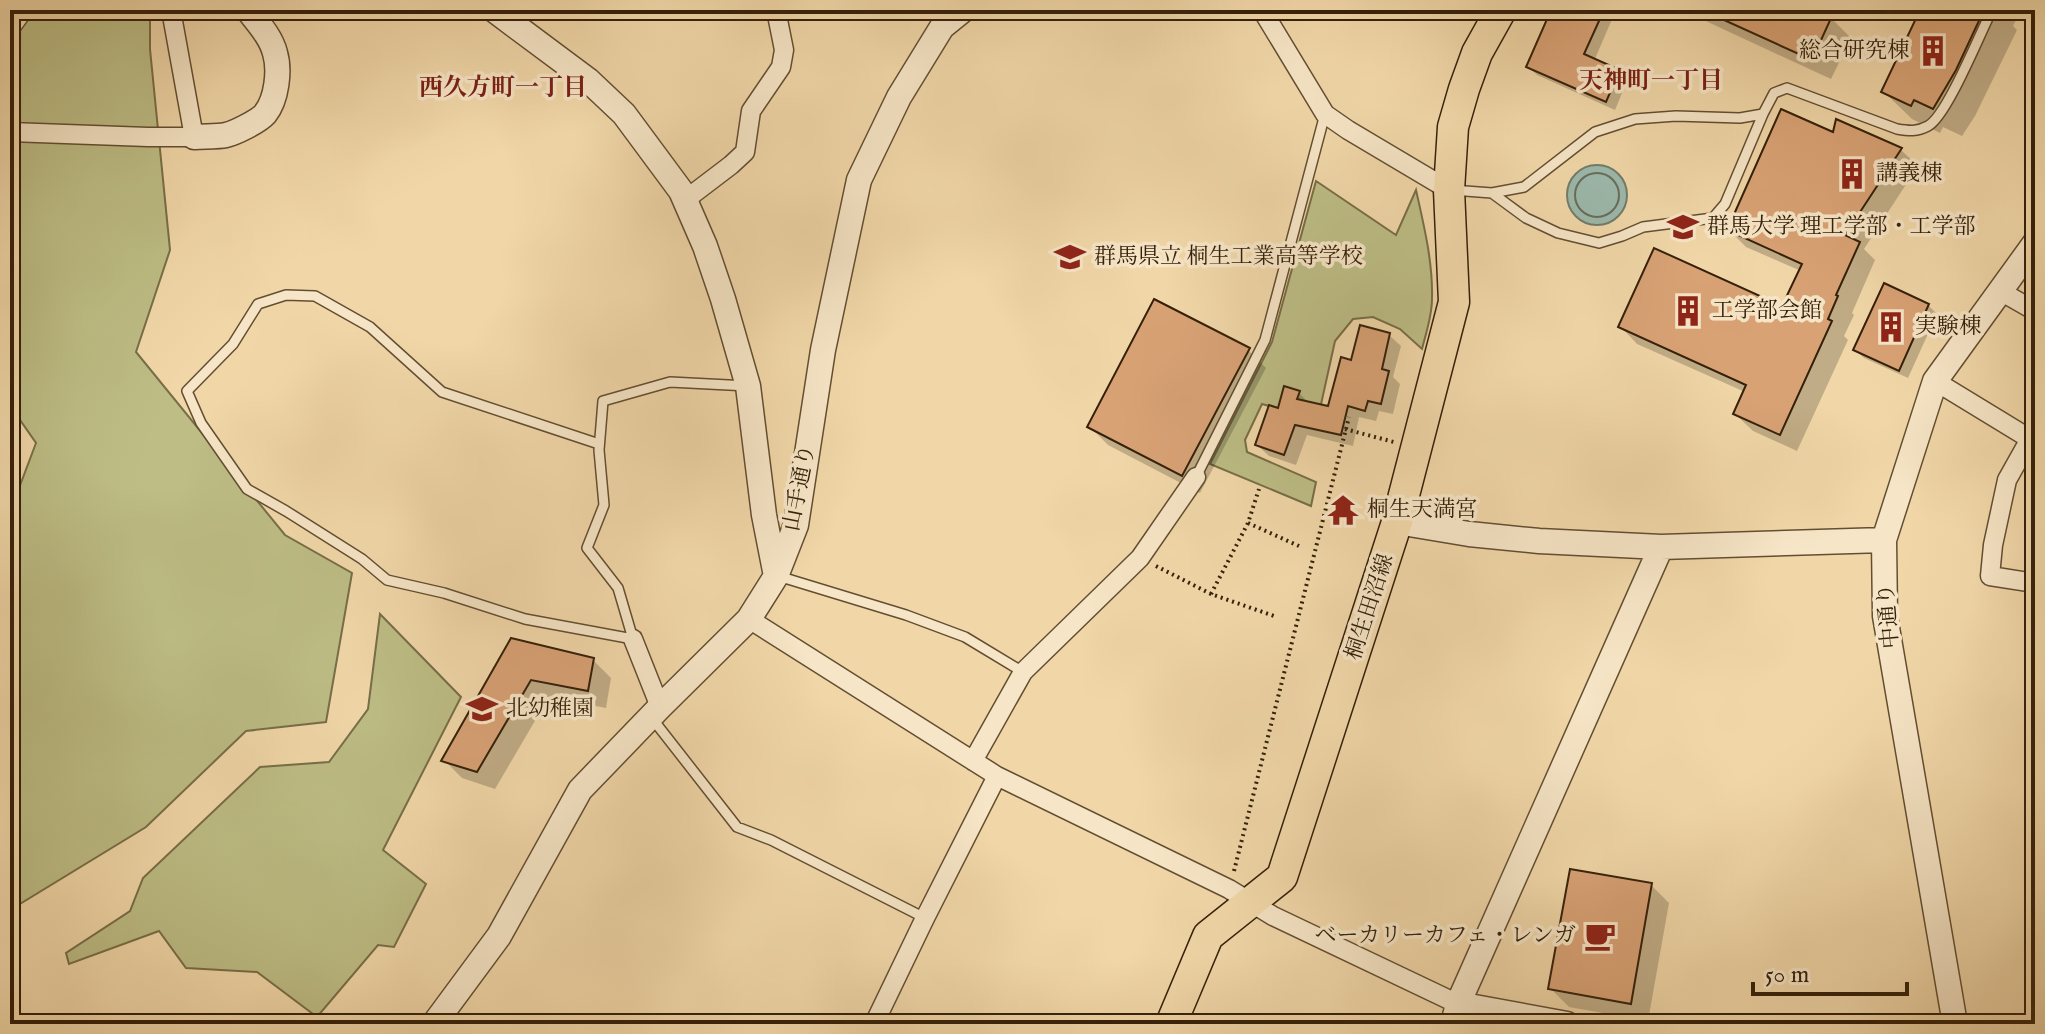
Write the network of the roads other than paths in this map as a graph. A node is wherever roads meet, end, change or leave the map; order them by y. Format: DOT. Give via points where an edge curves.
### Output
graph roads {
  1 [pos="29,10"];
  2 [pos="171,10"];
  3 [pos="248,10"];
  4 [pos="494,10"];
  5 [pos="776,10"];
  6 [pos="963,10"];
  7 [pos="1262,10"];
  8 [pos="1501,10"];
  9 [pos="1992,10"];
  10 [pos="10,36"];
  11 [pos="1325,114"];
  12 [pos="1763,114"];
  13 [pos="10,132"];
  14 [pos="194,137"];
  15 [pos="1449,190"];
  16 [pos="1492,193"];
  17 [pos="685,200"];
  18 [pos="2035,243"];
  19 [pos="2000,291"];
  20 [pos="2035,311"];
  21 [pos="1935,381"];
  22 [pos="748,386"];
  23 [pos="2032,440"];
  24 [pos="599,444"];
  25 [pos="1196,477"];
  26 [pos="1397,522"];
  27 [pos="1884,540"];
  28 [pos="1661,547"];
  29 [pos="776,576"];
  30 [pos="2035,583"];
  31 [pos="749,619"];
  32 [pos="633,639"];
  33 [pos="1023,672"];
  34 [pos="655,712"];
  35 [pos="973,761"];
  36 [pos="997,776"];
  37 [pos="1241,895"];
  38 [pos="925,918"];
  39 [pos="1456,1014"];
  40 [pos="434,1024"];
  41 [pos="874,1024"];
  42 [pos="1171,1024"];
  43 [pos="1567,1024"];
  44 [pos="1955,1024"];
  1 -- 10 [label="lane"];
  2 -- 14 [label="street"];
  3 -- 14 [label="street" via="275,50 274,94 265,114 251,123 227,135"];
  4 -- 17 [label="street" via="588,80 624,114"];
  5 -- 17 [label="street" via="784,50 781,67 751,111 745,152"];
  6 -- 29 [label="street, 山手通り" via="942,27 913,73 859,180 823,350 796,525"];
  7 -- 11 [label="street"];
  8 -- 15 [label="main road, 桐生田沼線" via="1477,53 1453,127"];
  9 -- 12 [label="lane" via="1946,106 1931,125 1915,132 1897,129 1787,88 1774,93"];
  11 -- 15 [label="street"];
  11 -- 25 [label="lane" via="1265,340"];
  12 -- 16 [label="lane" via="1635,119 1595,132 1524,187"];
  12 -- 16 [label="lane" via="1725,204 1713,218 1643,227 1599,243 1558,233"];
  13 -- 14 [label="street"];
  15 -- 16 [label="lane"];
  15 -- 26 [label="main road, 桐生田沼線" via="1454,302"];
  17 -- 22 [label="street" via="719,286"];
  18 -- 19 [label="street, 中通り"];
  19 -- 20 [label="street"];
  19 -- 21 [label="street, 中通り"];
  21 -- 23 [label="street"];
  21 -- 27 [label="street, 中通り"];
  22 -- 24 [label="lane" via="670,382 603,401"];
  22 -- 29 [label="street"];
  23 -- 30 [label="street" via="2007,480 1990,576"];
  24 -- 32 [label="lane" via="604,505 587,548 618,588"];
  24 -- 32 [label="lane" via="442,392 370,327 315,296 286,295 258,304 233,344 187,391 201,423 247,489 387,580 525,619"];
  25 -- 33 [label="street" via="1140,558"];
  26 -- 28 [label="street" via="1539,541"];
  26 -- 37 [label="main road, 桐生田沼線" via="1282,877"];
  27 -- 28 [label="street"];
  27 -- 44 [label="street, 中通り" via="1885,616"];
  28 -- 39 [label="street"];
  29 -- 31 [label="street, 山手通り"];
  29 -- 33 [label="lane" via="965,637"];
  31 -- 34 [label="street, 山手通り"];
  31 -- 35 [label="street"];
  32 -- 34 [label="street"];
  33 -- 35 [label="street"];
  34 -- 38 [label="lane" via="737,827"];
  34 -- 40 [label="street, 山手通り" via="580,790 499,936"];
  35 -- 36 [label="street"];
  36 -- 37 [label="street"];
  36 -- 38 [label="street"];
  37 -- 39 [label="street"];
  37 -- 42 [label="main road, 桐生田沼線" via="1208,936"];
  38 -- 41 [label="street"];
  39 -- 43 [label="street"];
}
